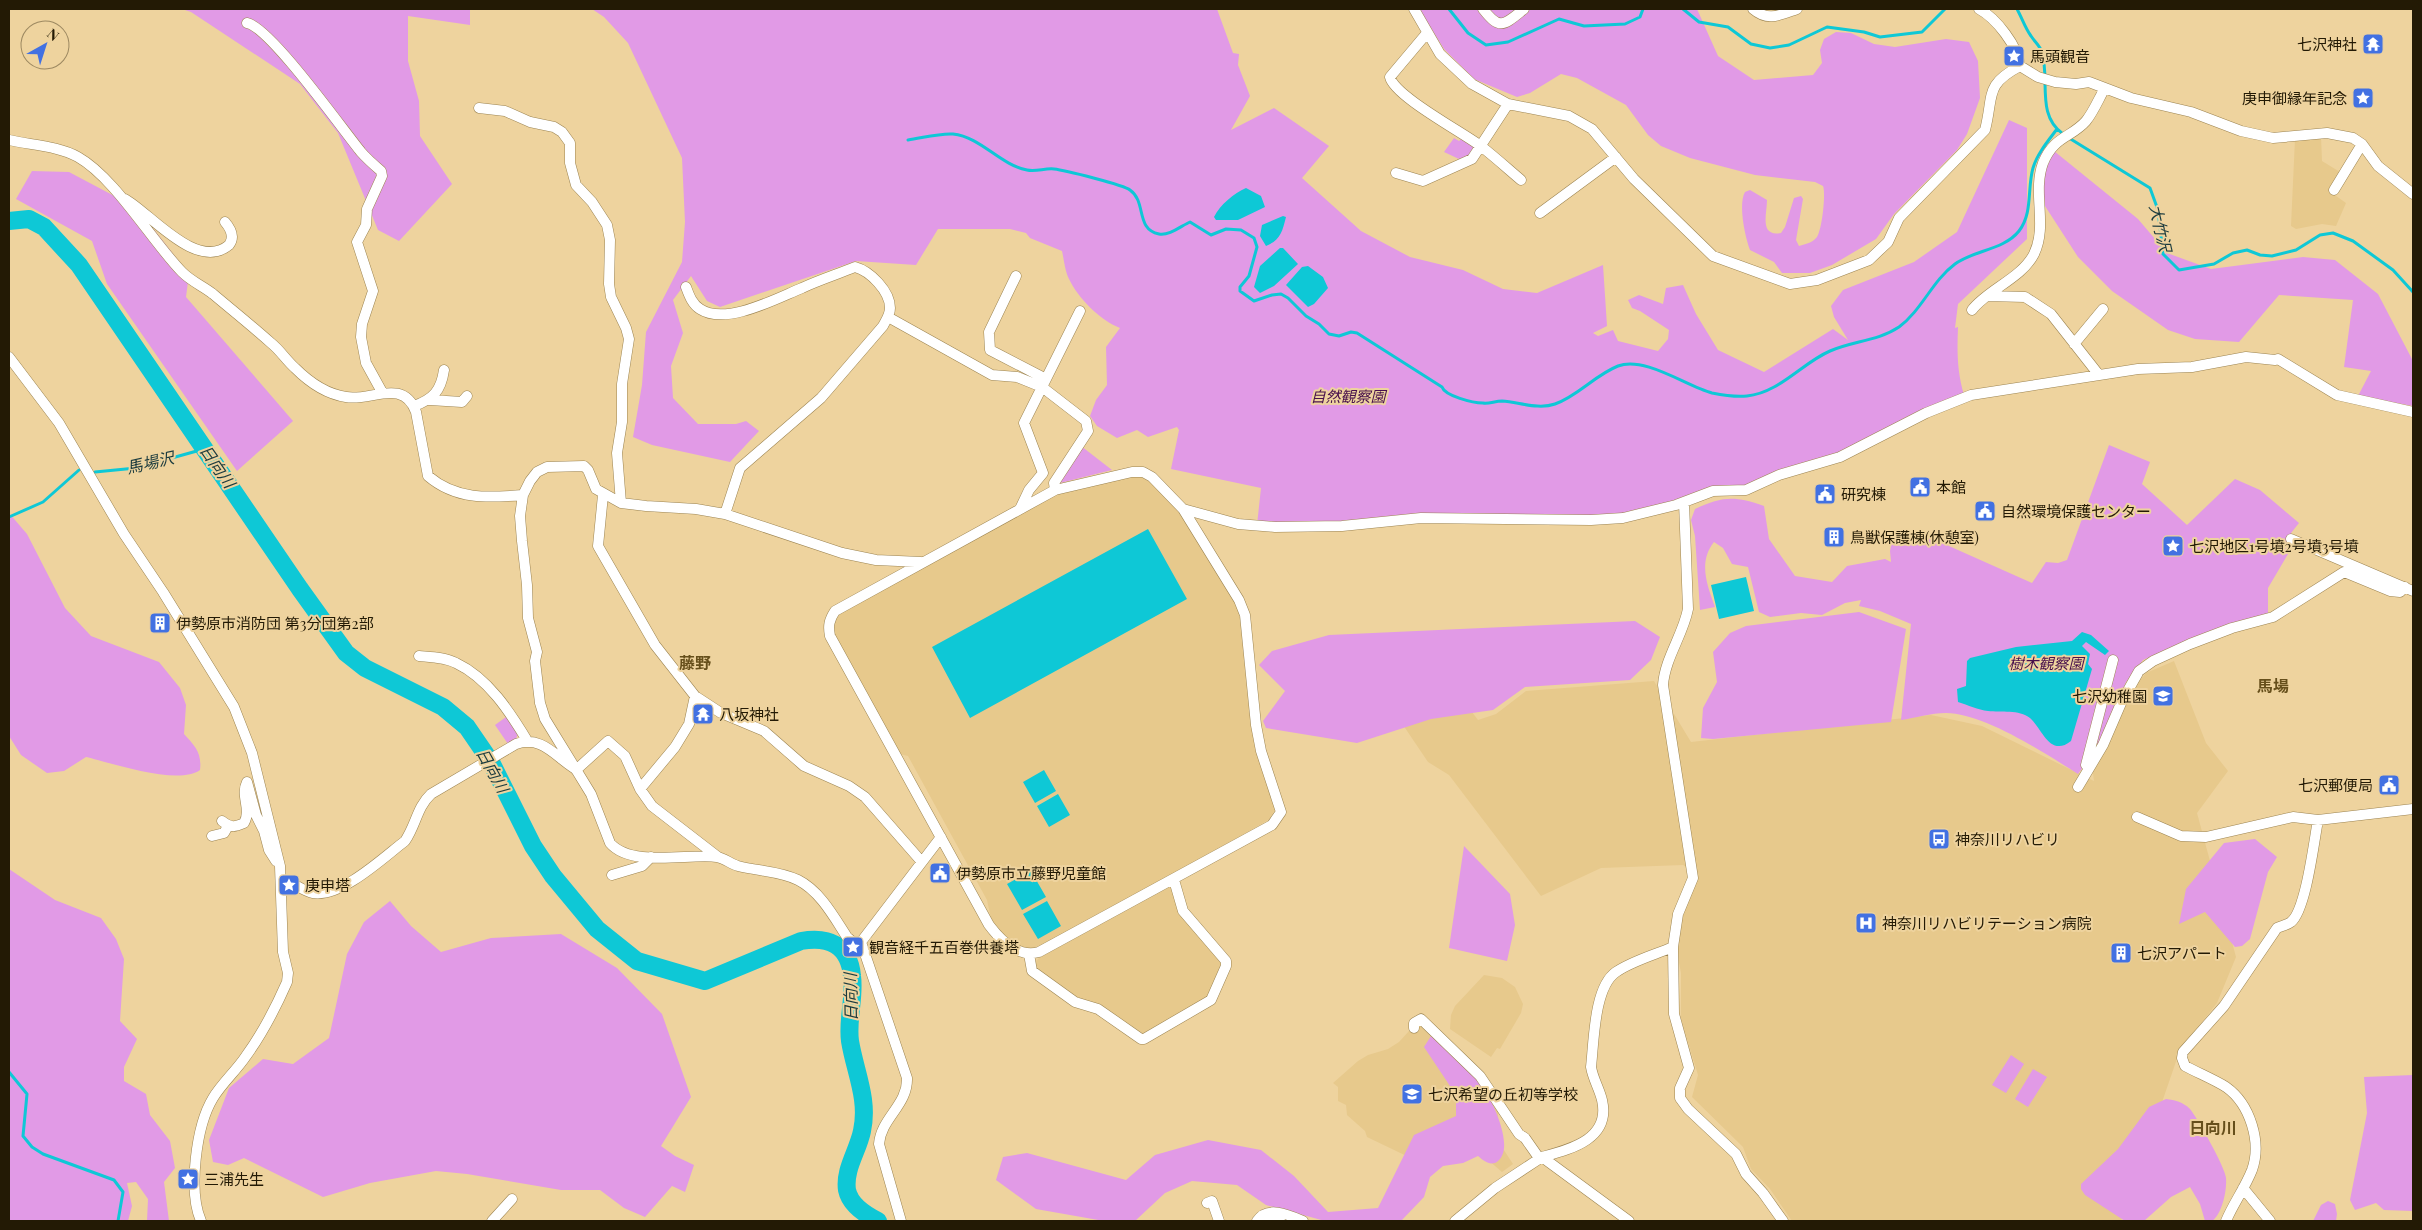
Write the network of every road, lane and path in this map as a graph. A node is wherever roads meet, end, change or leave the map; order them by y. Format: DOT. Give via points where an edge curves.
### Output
graph roads {
  1 [pos="1414,9"];
  2 [pos="1483,9"];
  3 [pos="1524,9"];
  4 [pos="1753,9"];
  5 [pos="1797,9"];
  6 [pos="1979,9"];
  7 [pos="247,23"];
  8 [pos="1427,33"];
  9 [pos="2020,66"];
  10 [pos="2105,88"];
  11 [pos="1508,104"];
  12 [pos="479,108"];
  13 [pos="9,140"];
  14 [pos="2362,144"];
  15 [pos="1481,147"];
  16 [pos="1616,157"];
  17 [pos="1396,173"];
  18 [pos="1521,180"];
  19 [pos="2334,190"];
  20 [pos="118,194"];
  21 [pos="2413,194"];
  22 [pos="1540,213"];
  23 [pos="225,222"];
  24 [pos="1016,276"];
  25 [pos="686,287"];
  26 [pos="1988,296"];
  27 [pos="2103,309"];
  28 [pos="1972,310"];
  29 [pos="1080,311"];
  30 [pos="888,317"];
  31 [pos="2074,344"];
  32 [pos="9,357"];
  33 [pos="444,370"];
  34 [pos="2099,375"];
  35 [pos="1043,384"];
  36 [pos="382,392"];
  37 [pos="467,396"];
  38 [pos="430,400"];
  39 [pos="414,406"];
  40 [pos="1017,411"];
  41 [pos="2413,412"];
  42 [pos="1026,418"];
  43 [pos="1055,490"];
  44 [pos="603,494"];
  45 [pos="523,495"];
  46 [pos="1684,502"];
  47 [pos="622,503"];
  48 [pos="1020,509"];
  49 [pos="1183,509"];
  50 [pos="725,514"];
  51 [pos="2291,539"];
  52 [pos="922,562"];
  53 [pos="2409,589"];
  54 [pos="418,656"];
  55 [pos="2113,660"];
  56 [pos="695,696"];
  57 [pos="528,742"];
  58 [pos="575,769"];
  59 [pos="2084,773"];
  60 [pos="2078,787"];
  61 [pos="640,789"];
  62 [pos="2413,809"];
  63 [pos="2138,817"];
  64 [pos="2318,820"];
  65 [pos="212,836"];
  66 [pos="941,837"];
  67 [pos="651,857"];
  68 [pos="718,857"];
  69 [pos="921,861"];
  70 [pos="280,866"];
  71 [pos="612,875"];
  72 [pos="281,879"];
  73 [pos="1174,880"];
  74 [pos="861,942"];
  75 [pos="1672,947"];
  76 [pos="1029,954"];
  77 [pos="1414,1028"];
  78 [pos="1540,1158"];
  79 [pos="2243,1188"];
  80 [pos="512,1198"];
  81 [pos="1207,1203"];
  82 [pos="201,1221"];
  83 [pos="492,1221"];
  84 [pos="901,1221"];
  85 [pos="1219,1221"];
  86 [pos="1258,1221"];
  87 [pos="1280,1221"];
  88 [pos="1303,1221"];
  89 [pos="1455,1221"];
  90 [pos="1628,1221"];
  91 [pos="1783,1221"];
  92 [pos="2226,1221"];
  93 [pos="2270,1221"];
  1 -- 8 [label="street"];
  2 -- 3 [label="street" via="1498,24"];
  4 -- 5 [label="street" via="1771,18"];
  6 -- 9 [label="street" via="2000,26 2019,58"];
  7 -- 36 [label="street" via="269,38 362,153 381,171 382,176 367,209 366,225 357,242 373,291 361,337 366,363"];
  8 -- 11 [label="street" via="1440,54 1472,84"];
  8 -- 15 [label="street" via="1390,77 1391,83"];
  9 -- 10 [label="street" via="2038,77 2055,82 2089,82"];
  9 -- 16 [label="street" via="2003,75 1991,90 1985,130 1899,218 1888,242 1869,260 1817,280 1790,284 1713,256"];
  10 -- 14 [label="street" via="2273,138 2327,133 2354,138"];
  10 -- 26 [label="street" via="2086,121 2060,138 2043,164 2039,186 2041,223 2034,256"];
  11 -- 15 [label="street"];
  11 -- 16 [label="street" via="1569,116 1592,128"];
  12 -- 47 [label="street" via="505,111 562,132 570,144 570,163 576,185 607,225 610,240 608,284 629,339 622,384 618,453"];
  13 -- 20 [label="street" via="76,156 90,164"];
  14 -- 19 [label="street"];
  14 -- 21 [label="street" via="2378,166"];
  15 -- 17 [label="street" via="1472,159 1423,181"];
  15 -- 18 [label="street"];
  16 -- 22 [label="street"];
  20 -- 23 [label="street" via="190,248 219,251 229,246 232,235"];
  20 -- 36 [label="street" via="184,274 273,344 295,368 326,392 357,398"];
  24 -- 35 [label="street" via="989,332 990,350"];
  25 -- 30 [label="street" via="701,310 736,313 760,307 856,268 870,274 882,290 889,304"];
  26 -- 28 [label="street"];
  26 -- 31 [label="street" via="2025,297 2051,314"];
  27 -- 31 [label="street"];
  29 -- 35 [label="street"];
  30 -- 43 [label="street" via="992,375 1016,377 1042,387 1086,421 1088,431 1054,482"];
  30 -- 50 [label="street" via="821,398 740,468"];
  31 -- 34 [label="street"];
  32 -- 70 [label="street" via="59,423 124,534 234,707 252,753"];
  33 -- 38 [label="street" via="442,382"];
  34 -- 41 [label="street" via="2138,369 2192,367 2246,357 2278,358 2337,394"];
  34 -- 46 [label="street" via="1970,395 1840,457 1779,475 1746,490 1713,491"];
  35 -- 42 [label="street"];
  36 -- 39 [label="street" via="405,398"];
  37 -- 38 [label="street" via="462,402"];
  38 -- 39 [label="street"];
  39 -- 45 [label="street" via="426,468 432,480 458,493 487,498"];
  40 -- 42 [label="street"];
  42 -- 48 [label="street" via="1024,423 1044,473 1029,490"];
  43 -- 48 [label="street"];
  43 -- 49 [label="street" via="1143,472"];
  44 -- 45 [label="street" via="596,489 584,466 547,467 537,472"];
  44 -- 47 [label="street"];
  44 -- 56 [label="street" via="598,546 655,645"];
  45 -- 58 [label="street" via="520,516 528,618 537,652 535,661 540,703 545,719"];
  46 -- 49 [label="street" via="1623,518 1591,520 1421,518 1342,526 1275,527 1238,524"];
  46 -- 75 [label="street" via="1688,609 1663,684 1693,878 1678,914"];
  47 -- 50 [label="street"];
  48 -- 52 [label="street"];
  49 -- 73 [label="street" via="1245,615 1256,725 1281,812 1272,825"];
  50 -- 52 [label="street" via="842,553 876,560"];
  51 -- 53 [label="street"];
  52 -- 66 [label="street" via="835,611 828,628"];
  53 -- 59 [label="street" via="2400,592 2390,590 2344,572 2273,617 2232,628 2153,661 2139,671 2131,683 2103,745"];
  54 -- 57 [label="street" via="456,662 469,671 497,697"];
  55 -- 59 [label="street"];
  56 -- 61 [label="street" via="690,724"];
  56 -- 69 [label="street" via="721,713 764,731 804,766 849,786 865,797"];
  57 -- 58 [label="street" via="541,744"];
  57 -- 72 [label="street" via="508,749 431,794 422,804 406,841 344,886 312,893 292,881"];
  58 -- 61 [label="street" via="608,741 625,756"];
  58 -- 67 [label="street" via="591,794 614,848"];
  59 -- 60 [label="street"];
  61 -- 68 [label="street" via="652,806"];
  62 -- 64 [label="street"];
  63 -- 64 [label="street" via="2173,834 2190,838 2228,834 2293,817"];
  64 -- 79 [label="street" via="2309,874 2296,918 2290,924 2276,928 2224,1006 2183,1052 2185,1066 2227,1088 2252,1124 2255,1154 2253,1168"];
  65 -- 70 [label="street" via="224,833 225,824 235,827 244,823 248,809 244,791 247,782 269,850"];
  66 -- 69 [label="street"];
  66 -- 76 [label="street" via="994,931 1016,951"];
  67 -- 68 [label="street"];
  67 -- 71 [label="street" via="642,866"];
  68 -- 74 [label="street" via="738,866 799,880 818,896 847,937 853,942"];
  69 -- 74 [label="street"];
  70 -- 72 [label="street"];
  72 -- 82 [label="street" via="287,982 248,1054 212,1099 203,1122 195,1175 196,1206"];
  73 -- 76 [label="street" via="1039,952"];
  73 -- 76 [label="street" via="1183,911 1226,961 1226,966 1210,1000 1144,1038 1098,1009 1075,1002 1032,971"];
  74 -- 84 [label="street" via="907,1078 904,1098 886,1121 880,1136 880,1151"];
  75 -- 78 [label="street" via="1622,969 1605,984 1600,996 1591,1067 1592,1078 1602,1098 1601,1122 1590,1139 1581,1145"];
  75 -- 91 [label="street" via="1674,1014 1689,1068 1680,1088 1680,1098 1736,1154 1746,1174"];
  77 -- 78 [label="street" via="1414,1023 1421,1020 1480,1076 1518,1134"];
  78 -- 89 [label="street" via="1495,1188"];
  78 -- 90 [label="street"];
  79 -- 92 [label="street"];
  79 -- 93 [label="street"];
  80 -- 83 [label="street"];
  81 -- 85 [label="street" via="1212,1201"];
  86 -- 87 [label="street"];
  86 -- 88 [label="street" via="1266,1212"];
}
